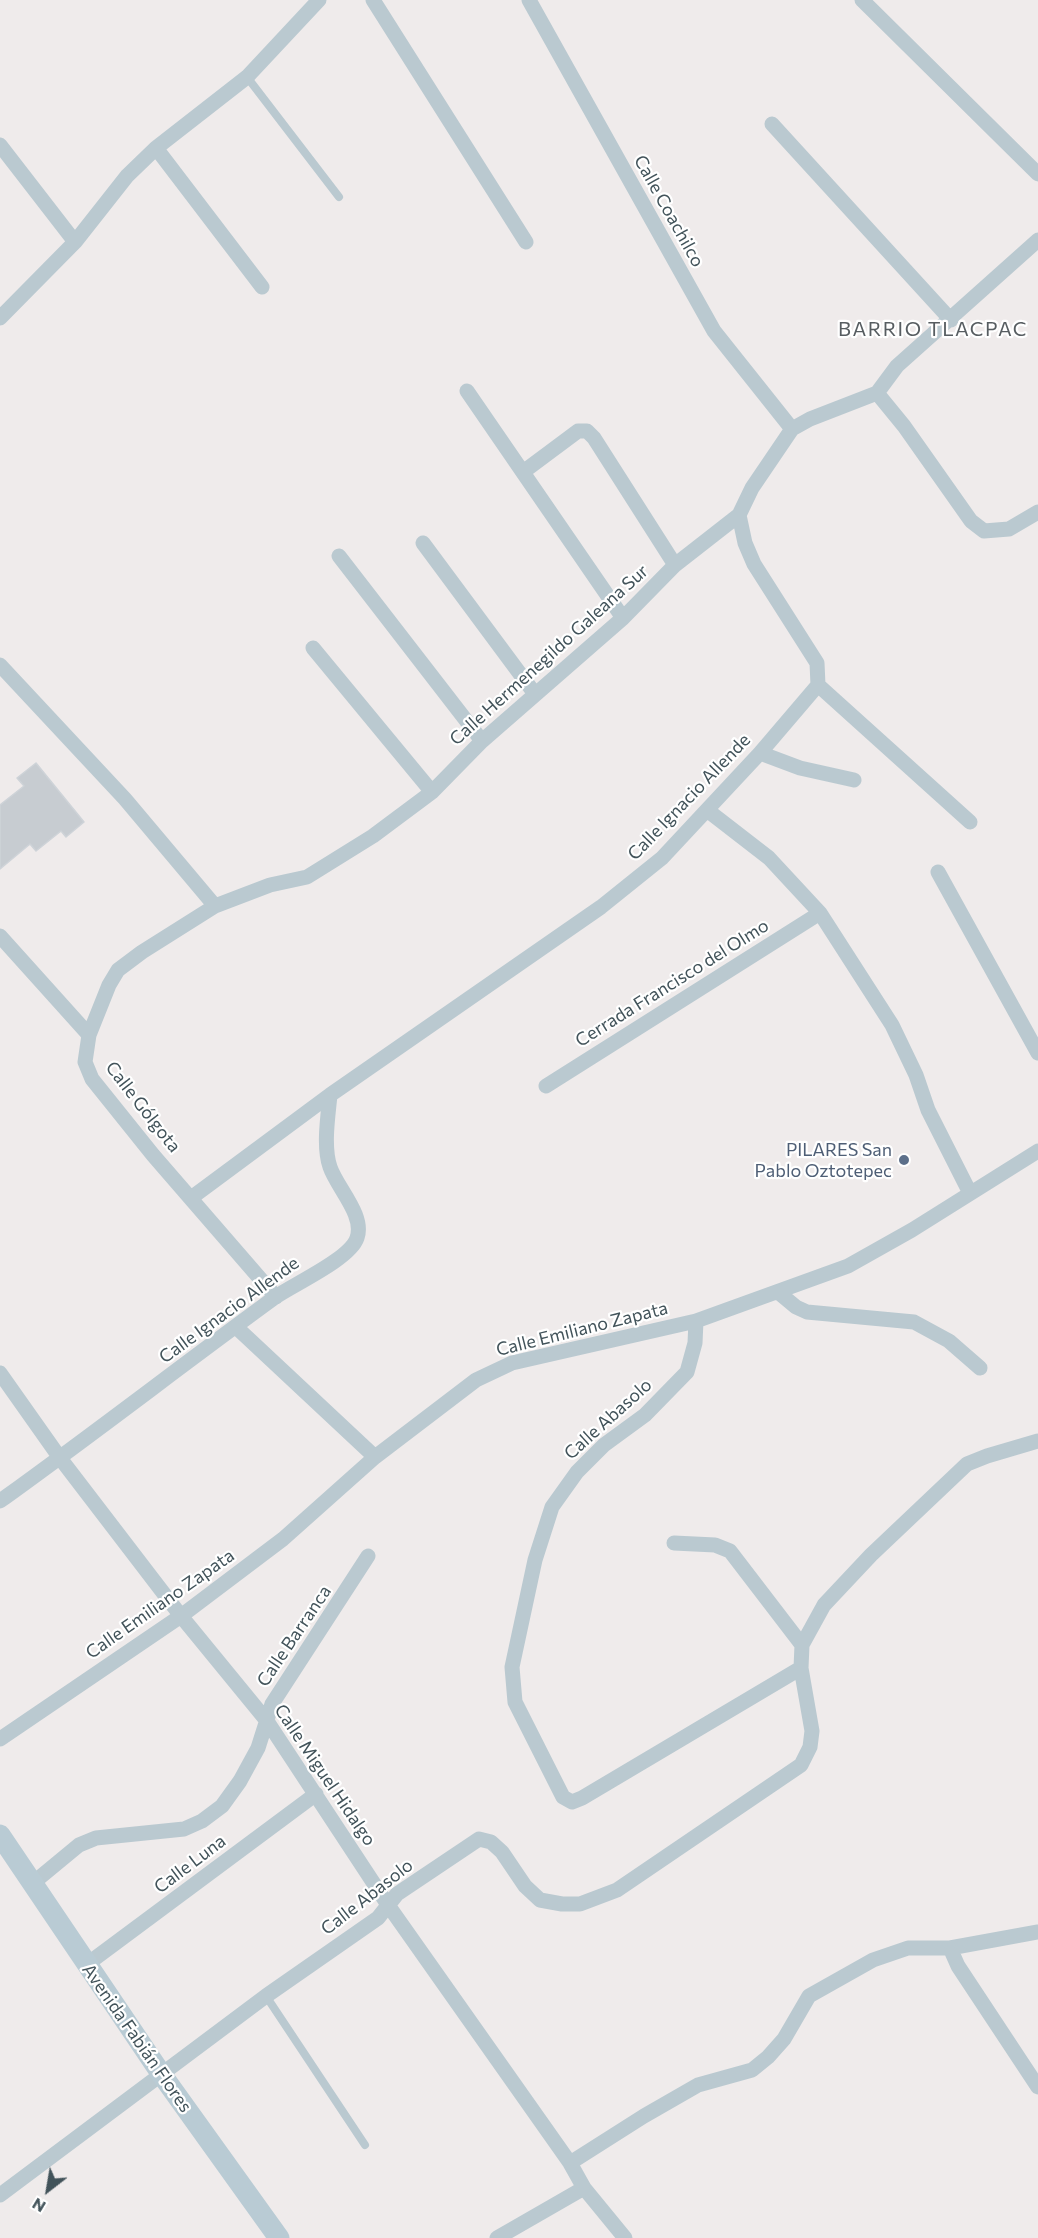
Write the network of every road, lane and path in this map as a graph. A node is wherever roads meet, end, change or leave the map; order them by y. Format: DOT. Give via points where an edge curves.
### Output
graph roads {
  1 [pos="319,0"];
  2 [pos="373,0"];
  3 [pos="529,0"];
  4 [pos="862,0"];
  5 [pos="247,77"];
  6 [pos="772,124"];
  7 [pos="0,145"];
  8 [pos="156,148"];
  9 [pos="1038,174"];
  10 [pos="339,197"];
  11 [pos="1038,240"];
  12 [pos="75,242"];
  13 [pos="526,242"];
  14 [pos="262,287"];
  15 [pos="0,318"];
  16 [pos="951,320"];
  17 [pos="467,391"];
  18 [pos="877,393"];
  19 [pos="792,429"];
  20 [pos="523,472"];
  21 [pos="1038,512"];
  22 [pos="739,514"];
  23 [pos="423,543"];
  24 [pos="339,556"];
  25 [pos="675,565"];
  26 [pos="623,618"];
  27 [pos="312,648"];
  28 [pos="0,665"];
  29 [pos="818,685"];
  30 [pos="535,694"];
  31 [pos="482,741"];
  32 [pos="760,753"];
  33 [pos="854,780"];
  34 [pos="432,792"];
  35 [pos="707,810"];
  36 [pos="970,822"];
  37 [pos="938,872"];
  38 [pos="215,906"];
  39 [pos="820,913"];
  40 [pos="0,936"];
  41 [pos="89,1035"];
  42 [pos="1038,1053"];
  43 [pos="546,1086"];
  44 [pos="330,1095"];
  45 [pos="1038,1151"];
  46 [pos="970,1193"];
  47 [pos="191,1198"];
  48 [pos="778,1292"];
  49 [pos="276,1297"];
  50 [pos="696,1320"];
  51 [pos="236,1327"];
  52 [pos="980,1368"];
  53 [pos="0,1373"];
  54 [pos="1038,1441"];
  55 [pos="375,1457"];
  56 [pos="60,1458"];
  57 [pos="0,1501"];
  58 [pos="674,1543"];
  59 [pos="368,1556"];
  60 [pos="181,1616"];
  61 [pos="802,1646"];
  62 [pos="801,1668"];
  63 [pos="267,1721"];
  64 [pos="0,1739"];
  65 [pos="316,1794"];
  66 [pos="0,1836"];
  67 [pos="33,1883"];
  68 [pos="388,1905"];
  69 [pos="1036,1938"];
  70 [pos="950,1948"];
  71 [pos="86,1965"];
  72 [pos="266,1996"];
  73 [pos="162,2075"];
  74 [pos="1038,2087"];
  75 [pos="365,2145"];
  76 [pos="570,2163"];
  77 [pos="584,2188"];
  78 [pos="0,2195"];
  79 [pos="279,2238"];
  80 [pos="497,2238"];
  81 [pos="625,2238"];
  1 -- 5 [label="street"];
  2 -- 13 [label="street"];
  3 -- 19 [label="street, Calle Coachilco" via="714,331"];
  4 -- 9 [label="street"];
  5 -- 8 [label="street"];
  5 -- 10 [label="lane"];
  6 -- 16 [label="street"];
  7 -- 12 [label="street"];
  8 -- 12 [label="street" via="127,176"];
  8 -- 14 [label="street"];
  11 -- 16 [label="street"];
  12 -- 15 [label="street"];
  16 -- 18 [label="street" via="897,366"];
  17 -- 20 [label="street"];
  18 -- 19 [label="street, Calle Hermenegildo Galeana Sur"];
  18 -- 21 [label="street" via="971,521 984,531 1009,529"];
  19 -- 22 [label="street, Calle Hermenegildo Galeana Sur"];
  20 -- 25 [label="street" via="578,430 587,431"];
  20 -- 26 [label="street"];
  22 -- 25 [label="street, Calle Hermenegildo Galeana Sur"];
  22 -- 29 [label="street" via="754,564 817,663"];
  23 -- 30 [label="street"];
  24 -- 31 [label="street"];
  25 -- 26 [label="street, Calle Hermenegildo Galeana Sur"];
  26 -- 30 [label="street, Calle Hermenegildo Galeana Sur"];
  27 -- 34 [label="street"];
  28 -- 38 [label="street" via="125,799"];
  29 -- 32 [label="street, Calle Ignacio Allende"];
  29 -- 36 [label="street"];
  30 -- 31 [label="street, Calle Hermenegildo Galeana Sur"];
  31 -- 34 [label="street, Calle Hermenegildo Galeana Sur"];
  32 -- 33 [label="street" via="800,768"];
  32 -- 35 [label="street, Calle Ignacio Allende"];
  34 -- 38 [label="street, Calle Hermenegildo Galeana Sur" via="308,877 270,885"];
  35 -- 39 [label="street" via="769,858"];
  35 -- 44 [label="street, Calle Ignacio Allende" via="662,858 601,907"];
  37 -- 42 [label="street"];
  38 -- 41 [label="street, Calle Hermenegildo Galeana Sur" via="118,970"];
  39 -- 43 [label="street, Cerrada Francisco del Olmo"];
  39 -- 46 [label="street" via="892,1025 928,1110"];
  40 -- 41 [label="street"];
  41 -- 47 [label="street, Calle Gólgota" via="86,1062 92,1079"];
  44 -- 47 [label="street, Calle Ignacio Allende"];
  44 -- 49 [label="street, Calle Ignacio Allende" via="330,1167 352,1206 358,1235 353,1246 339,1258"];
  45 -- 46 [label="street, Calle Emiliano Zapata"];
  46 -- 48 [label="street, Calle Emiliano Zapata" via="848,1266"];
  47 -- 49 [label="street, Calle Gólgota"];
  48 -- 50 [label="street, Calle Emiliano Zapata"];
  48 -- 52 [label="street" via="807,1312 914,1322 948,1341"];
  49 -- 51 [label="street, Calle Ignacio Allende"];
  50 -- 55 [label="street, Calle Emiliano Zapata" via="512,1363 476,1380"];
  50 -- 62 [label="street, Calle Abasolo" via="687,1372 645,1415 604,1445 577,1472 552,1507 535,1560 512,1667 515,1702 563,1797 572,1802"];
  51 -- 55 [label="street"];
  51 -- 56 [label="street, Calle Ignacio Allende"];
  53 -- 56 [label="street, Calle Miguel Hidalgo"];
  54 -- 61 [label="street, Calle Abasolo" via="967,1464 824,1605"];
  55 -- 60 [label="street, Calle Emiliano Zapata" via="283,1539"];
  56 -- 57 [label="street, Calle Ignacio Allende"];
  56 -- 60 [label="street, Calle Miguel Hidalgo"];
  58 -- 61 [label="street" via="715,1545 730,1551"];
  59 -- 63 [label="street, Calle Barranca" via="272,1704"];
  60 -- 63 [label="street, Calle Miguel Hidalgo"];
  60 -- 64 [label="street, Calle Emiliano Zapata"];
  61 -- 62 [label="street, Calle Abasolo"];
  62 -- 68 [label="street, Calle Abasolo" via="812,1731 810,1747 801,1765 617,1890 580,1904 540,1900 525,1886 502,1852 491,1842 479,1839 397,1894"];
  63 -- 65 [label="street, Calle Miguel Hidalgo"];
  63 -- 67 [label="street, Calle Barranca" via="240,1781 222,1806 202,1821 184,1829 96,1838 78,1845"];
  65 -- 68 [label="street, Calle Miguel Hidalgo"];
  65 -- 71 [label="street, Calle Luna"];
  66 -- 67 [label="main road, Avenida Fabián Flores"];
  67 -- 71 [label="main road, Avenida Fabián Flores"];
  68 -- 72 [label="street, Calle Abasolo" via="378,1918"];
  68 -- 76 [label="street, Calle Miguel Hidalgo"];
  69 -- 70 [label="street"];
  70 -- 74 [label="street"];
  70 -- 76 [label="street" via="908,1948 832,1981 809,1996 784,2039 752,2070 699,2085"];
  71 -- 73 [label="main road, Avenida Fabián Flores"];
  72 -- 73 [label="street, Calle Abasolo"];
  72 -- 75 [label="lane"];
  73 -- 78 [label="street, Calle Abasolo"];
  73 -- 79 [label="main road, Avenida Fabián Flores"];
  76 -- 77 [label="street, Calle Miguel Hidalgo"];
  77 -- 80 [label="street"];
  77 -- 81 [label="street, Calle Miguel Hidalgo"];
}
